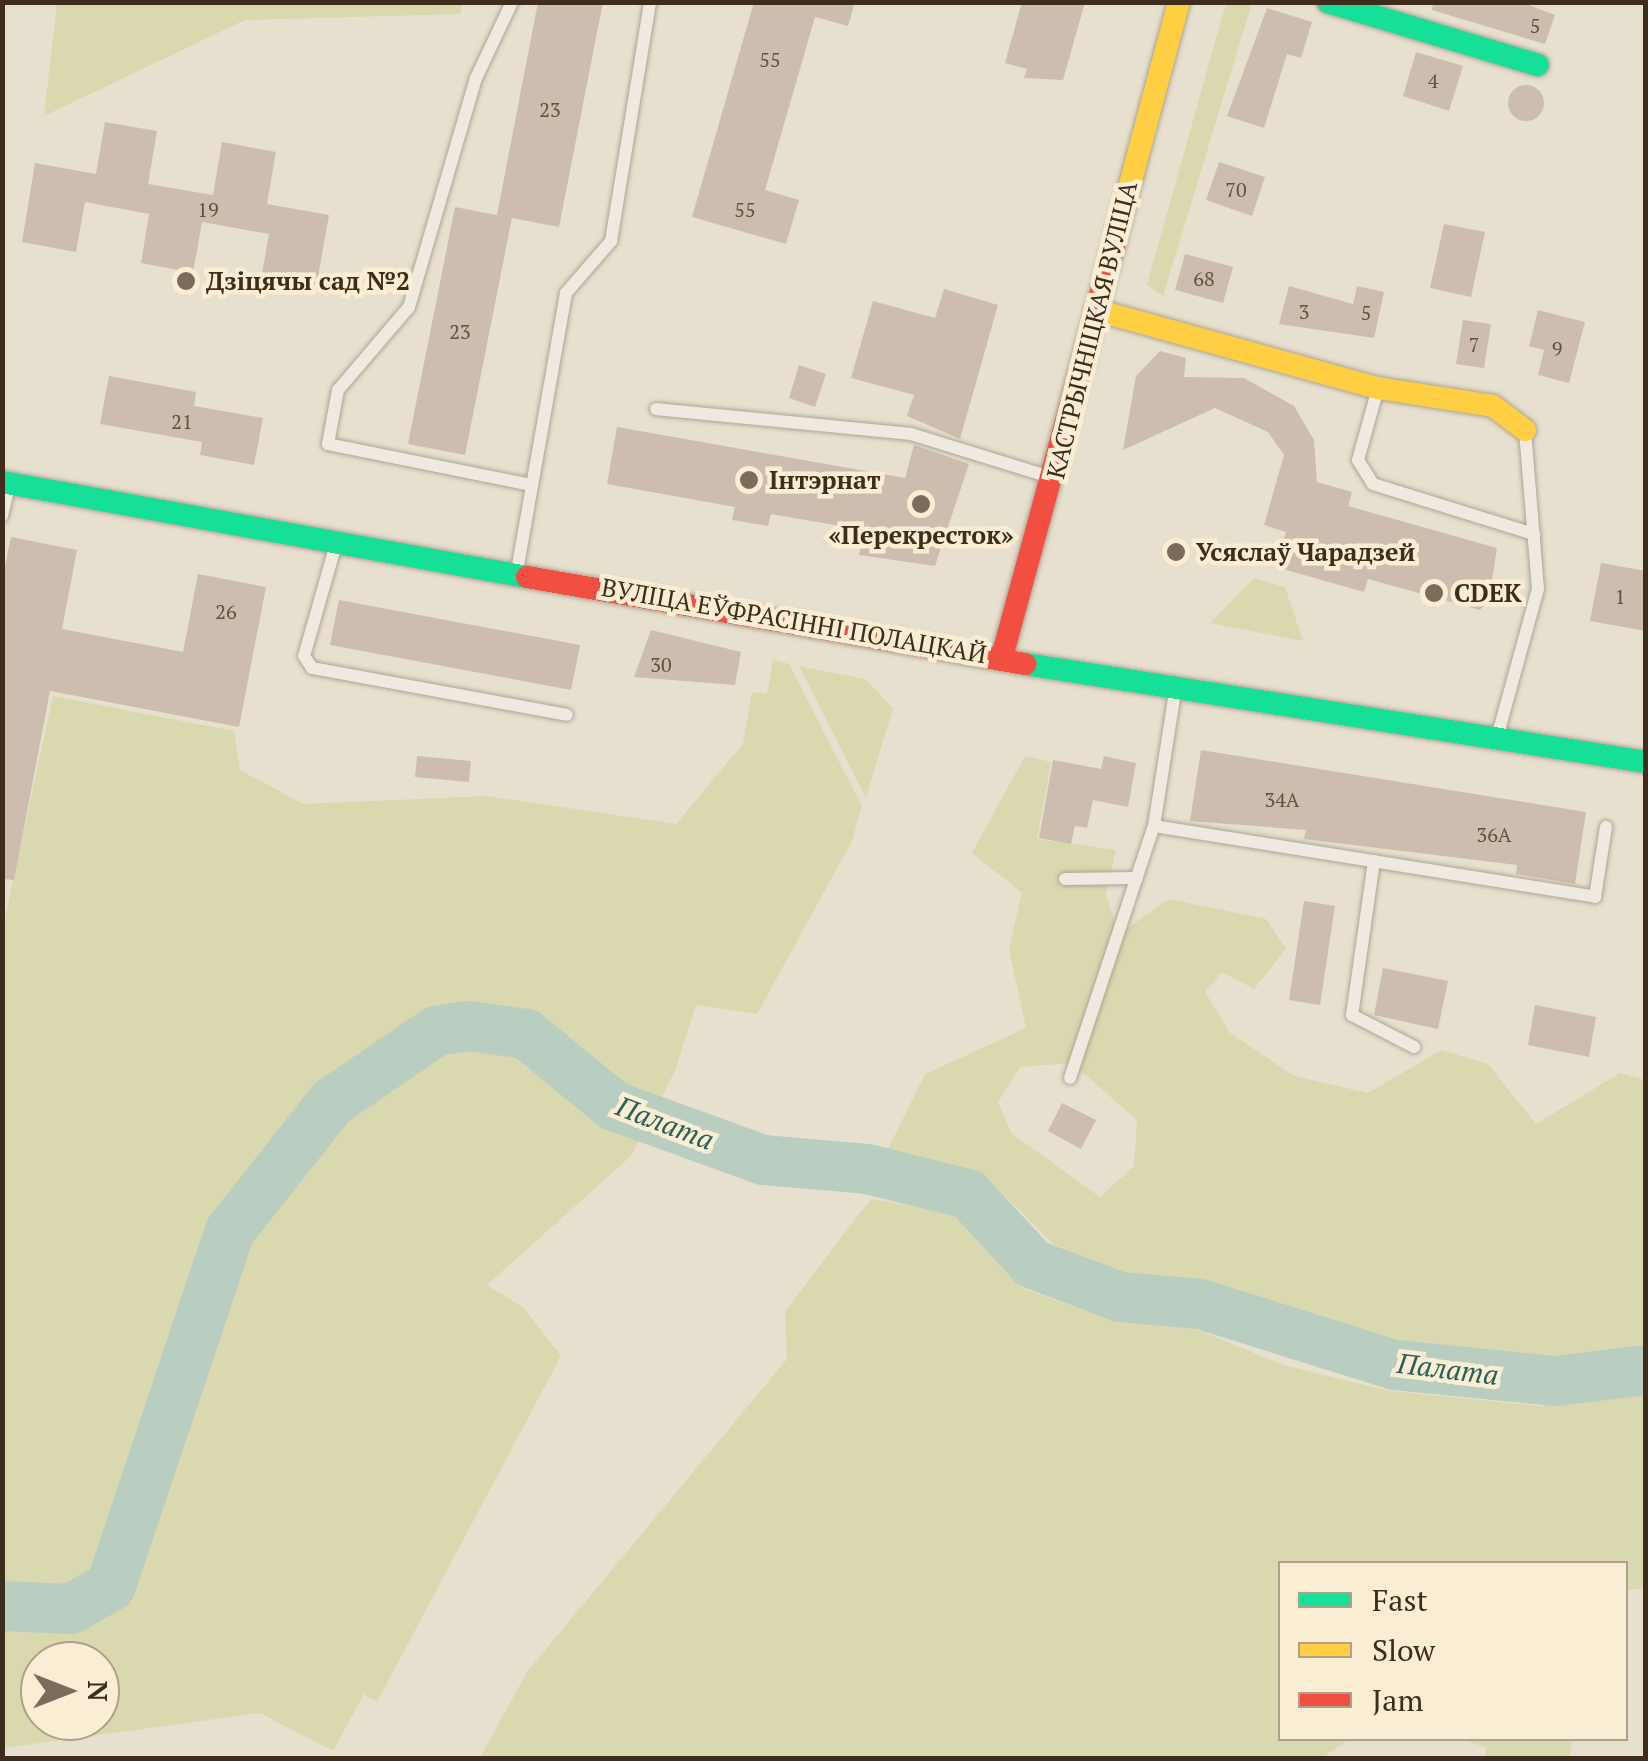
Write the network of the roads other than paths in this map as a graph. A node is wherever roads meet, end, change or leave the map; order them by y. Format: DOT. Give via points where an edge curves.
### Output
graph roads {
  1 [pos="512,2"];
  2 [pos="650,2"];
  3 [pos="1179,2"];
  4 [pos="1328,2"];
  5 [pos="1538,66"];
  6 [pos="1096,310"];
  7 [pos="1378,388"];
  8 [pos="656,408"];
  9 [pos="1525,430"];
  10 [pos="1054,478"];
  11 [pos="6,483"];
  12 [pos="531,485"];
  13 [pos="2,516"];
  14 [pos="1534,534"];
  15 [pos="337,541"];
  16 [pos="516,573"];
  17 [pos="1002,656"];
  18 [pos="1177,684"];
  19 [pos="567,715"];
  20 [pos="1498,736"];
  21 [pos="1646,762"];
  22 [pos="1154,826"];
  23 [pos="1606,826"];
  24 [pos="1374,861"];
  25 [pos="1065,878"];
  26 [pos="1138,878"];
  27 [pos="1414,1046"];
  28 [pos="1070,1078"];
  1 -- 12 [label="lane" via="476,78 409,307 338,390 328,444"];
  2 -- 12 [label="lane" via="611,241 566,293"];
  3 -- 6 [label="main road, КАСТРЫЧНІЦКАЯ ВУЛІЦА"];
  4 -- 5 [label="main road"];
  6 -- 7 [label="main road"];
  6 -- 10 [label="main road, КАСТРЫЧНІЦКАЯ ВУЛІЦА"];
  7 -- 9 [label="main road" via="1493,406"];
  7 -- 14 [label="lane" via="1358,460 1373,484"];
  8 -- 10 [label="lane" via="911,434"];
  9 -- 14 [label="lane"];
  10 -- 17 [label="main road, КАСТРЫЧНІЦКАЯ ВУЛІЦА"];
  11 -- 13 [label="lane"];
  11 -- 15 [label="main road, ВУЛІЦА ЕЎФРАСІННІ ПОЛАЦКАЙ"];
  12 -- 16 [label="lane"];
  14 -- 20 [label="lane" via="1538,589"];
  15 -- 16 [label="main road, ВУЛІЦА ЕЎФРАСІННІ ПОЛАЦКАЙ"];
  15 -- 19 [label="lane" via="304,656 312,668"];
  16 -- 17 [label="main road, ВУЛІЦА ЕЎФРАСІННІ ПОЛАЦКАЙ"];
  17 -- 18 [label="main road, ВУЛІЦА ЕЎФРАСІННІ ПОЛАЦКАЙ"];
  18 -- 20 [label="main road, ВУЛІЦА ЕЎФРАСІННІ ПОЛАЦКАЙ"];
  18 -- 22 [label="lane"];
  20 -- 21 [label="main road, ВУЛІЦА ЕЎФРАСІННІ ПОЛАЦКАЙ"];
  22 -- 24 [label="lane"];
  22 -- 26 [label="lane"];
  23 -- 24 [label="lane" via="1595,896"];
  24 -- 27 [label="lane" via="1352,1015"];
  25 -- 26 [label="lane"];
  26 -- 28 [label="lane"];
}
